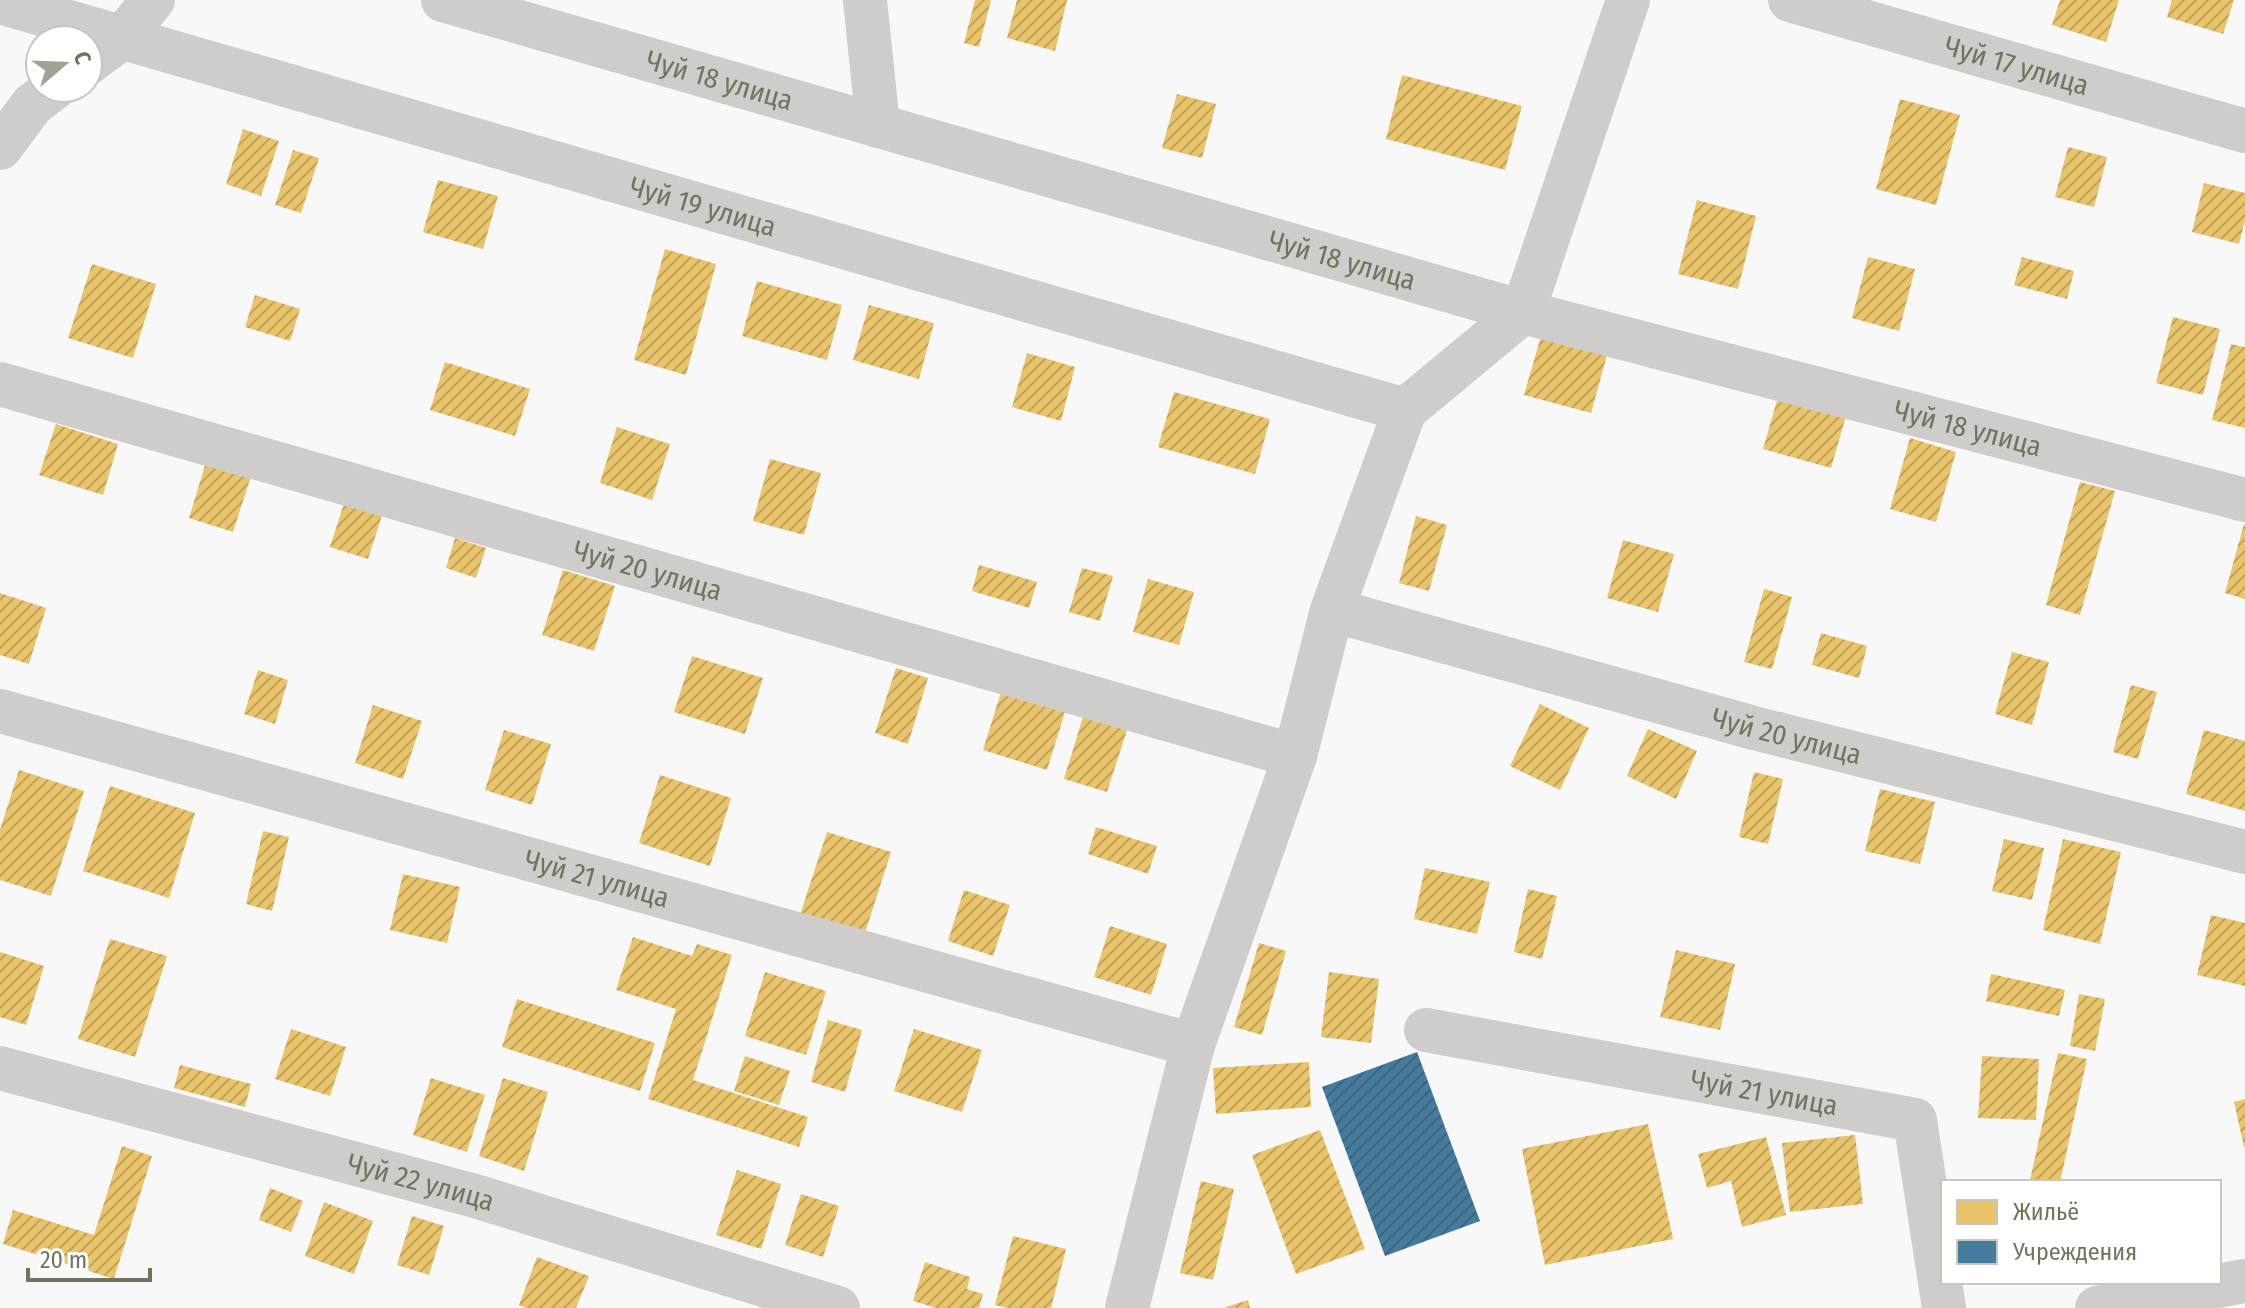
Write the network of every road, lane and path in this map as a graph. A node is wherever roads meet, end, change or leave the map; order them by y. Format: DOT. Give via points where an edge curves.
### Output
graph roads {
  1 [pos="153,0"];
  2 [pos="443,0"];
  3 [pos="865,0"];
  4 [pos="1628,0"];
  5 [pos="1790,0"];
  6 [pos="0,2"];
  7 [pos="123,37"];
  8 [pos="104,51"];
  9 [pos="33,104"];
  10 [pos="878,126"];
  11 [pos="2245,131"];
  12 [pos="0,148"];
  13 [pos="1523,312"];
  14 [pos="0,384"];
  15 [pos="1405,410"];
  16 [pos="2245,500"];
  17 [pos="1332,610"];
  18 [pos="0,711"];
  19 [pos="1295,756"];
  20 [pos="2245,852"];
  21 [pos="1426,1030"];
  22 [pos="1193,1045"];
  23 [pos="0,1068"];
  24 [pos="2245,1281"];
  25 [pos="838,1308"];
  26 [pos="1127,1308"];
  27 [pos="1944,1308"];
  28 [pos="2097,1308"];
  1 -- 7 [label="street"];
  2 -- 10 [label="street, Чуй 18 улица"];
  3 -- 10 [label="street"];
  4 -- 13 [label="street"];
  5 -- 11 [label="street, Чуй 17 улица"];
  6 -- 7 [label="street, Чуй 19 улица"];
  7 -- 8 [label="street"];
  7 -- 15 [label="street, Чуй 19 улица"];
  9 -- 12 [label="street"];
  10 -- 13 [label="street, Чуй 18 улица"];
  13 -- 15 [label="street"];
  13 -- 16 [label="street, Чуй 18 улица"];
  14 -- 19 [label="street, Чуй 20 улица"];
  15 -- 17 [label="street"];
  17 -- 19 [label="street"];
  17 -- 20 [label="street, Чуй 20 улица" via="1754,728"];
  18 -- 22 [label="street, Чуй 21 улица"];
  19 -- 22 [label="street"];
  21 -- 27 [label="street, Чуй 21 улица" via="1915,1120"];
  22 -- 26 [label="street"];
  23 -- 25 [label="street, Чуй 22 улица" via="475,1196"];
  24 -- 28 [label="street"];
}
